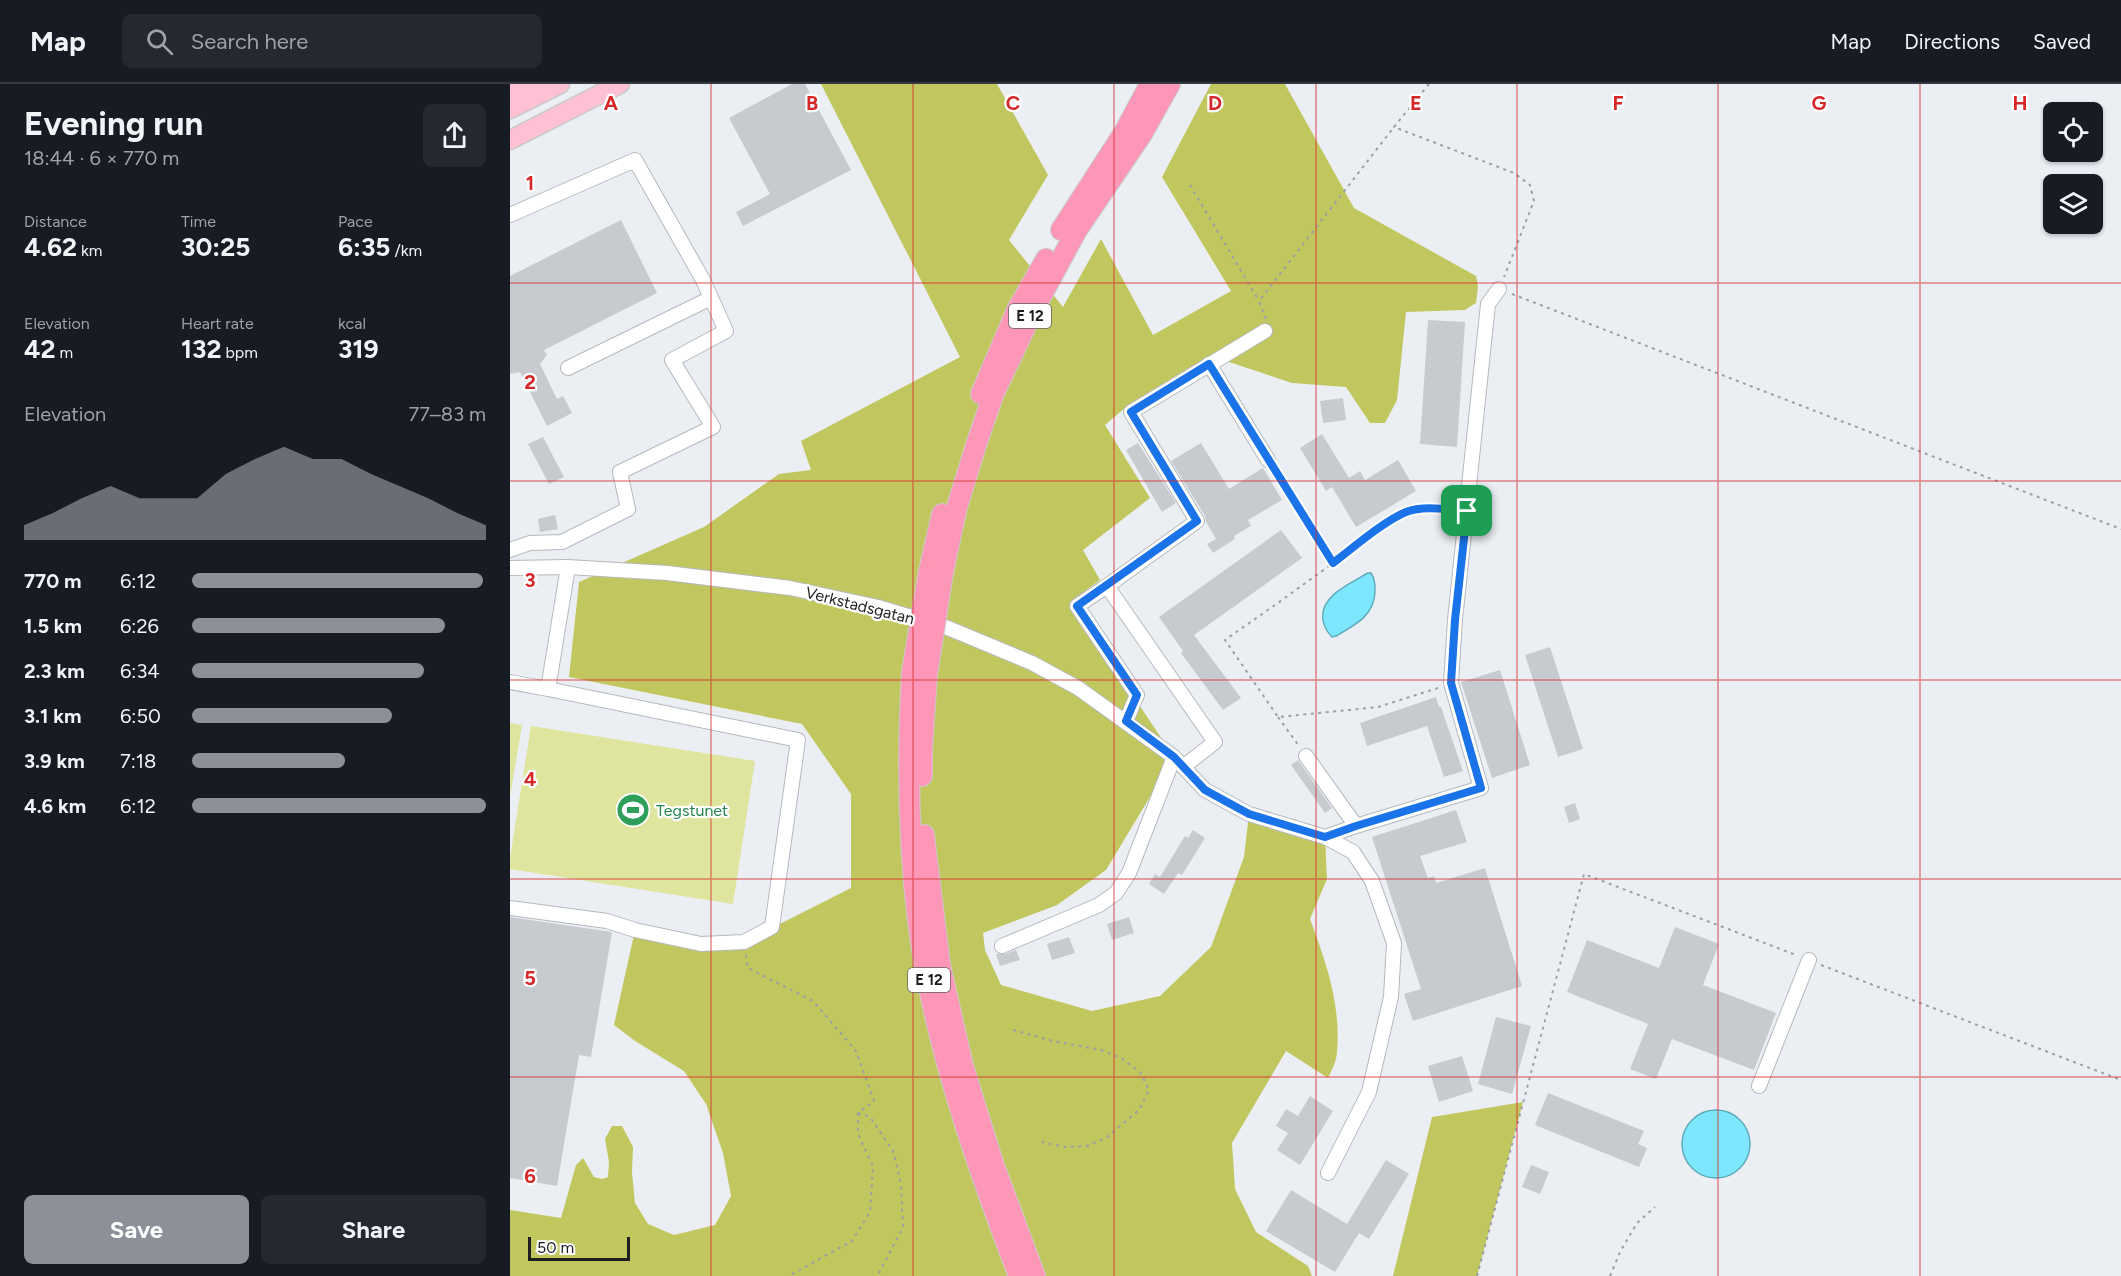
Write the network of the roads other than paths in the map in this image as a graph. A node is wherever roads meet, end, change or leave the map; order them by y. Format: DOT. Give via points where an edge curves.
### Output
graph roads {
  1 [pos="529,84"];
  2 [pos="560,84"];
  3 [pos="620,84"];
  4 [pos="1150,84"];
  5 [pos="1170,84"];
  6 [pos="510,89"];
  7 [pos="510,109"];
  8 [pos="510,140"];
  9 [pos="510,215"];
  10 [pos="1499,289"];
  11 [pos="711,298"];
  12 [pos="1265,331"];
  13 [pos="1209,364"];
  14 [pos="568,368"];
  15 [pos="1268,460"];
  16 [pos="510,550"];
  17 [pos="567,567"];
  18 [pos="510,568"];
  19 [pos="936,572"];
  20 [pos="1107,586"];
  21 [pos="920,674"];
  22 [pos="510,682"];
  23 [pos="548,689"];
  24 [pos="1126,721"];
  25 [pos="1306,756"];
  26 [pos="1179,762"];
  27 [pos="1356,826"];
  28 [pos="1325,837"];
  29 [pos="510,908"];
  30 [pos="1002,946"];
  31 [pos="1809,960"];
  32 [pos="1759,1086"];
  33 [pos="1328,1173"];
  34 [pos="1018,1276"];
  35 [pos="1035,1276"];
  1 -- 6 [label="main road"];
  2 -- 7 [label="main road"];
  3 -- 8 [label="main road"];
  4 -- 19 [label="highway, E 12" via="1125,131 1060,232 994,359 943,508"];
  5 -- 19 [label="highway, E 12" via="1142,134 1077,230 1032,313 994,393"];
  9 -- 11 [label="street" via="635,160"];
  10 -- 27 [label="street" via="1488,304 1451,683 1481,788"];
  11 -- 14 [label="street"];
  11 -- 16 [label="street" via="726,331 672,360 713,427 620,472 628,509 562,542 530,543"];
  12 -- 13 [label="street"];
  13 -- 15 [label="street"];
  13 -- 20 [label="street" via="1131,412 1197,521"];
  17 -- 18 [label="street, Verkstadsgatan"];
  17 -- 23 [label="street"];
  17 -- 24 [label="street, Verkstadsgatan" via="768,585 878,607 948,628 1032,663"];
  19 -- 21 [label="highway, E 12, bridge"];
  20 -- 24 [label="street" via="1077,606 1137,695"];
  20 -- 26 [label="street" via="1215,742"];
  21 -- 34 [label="highway, E 12" via="908,740 918,922 949,1068 988,1197"];
  21 -- 35 [label="highway, E 12" via="923,822 940,965 966,1077"];
  22 -- 23 [label="street"];
  23 -- 29 [label="street" via="798,740 772,927 744,942 701,944 607,921"];
  24 -- 26 [label="street, Verkstadsgatan"];
  25 -- 27 [label="street"];
  26 -- 28 [label="street, Verkstadsgatan" via="1205,790 1249,814"];
  26 -- 30 [label="street" via="1129,873 1116,893 1099,905"];
  27 -- 28 [label="street"];
  28 -- 33 [label="street, Verkstadsgatan" via="1353,852 1372,881 1394,943 1391,997 1368,1092"];
  31 -- 32 [label="street"];
}
